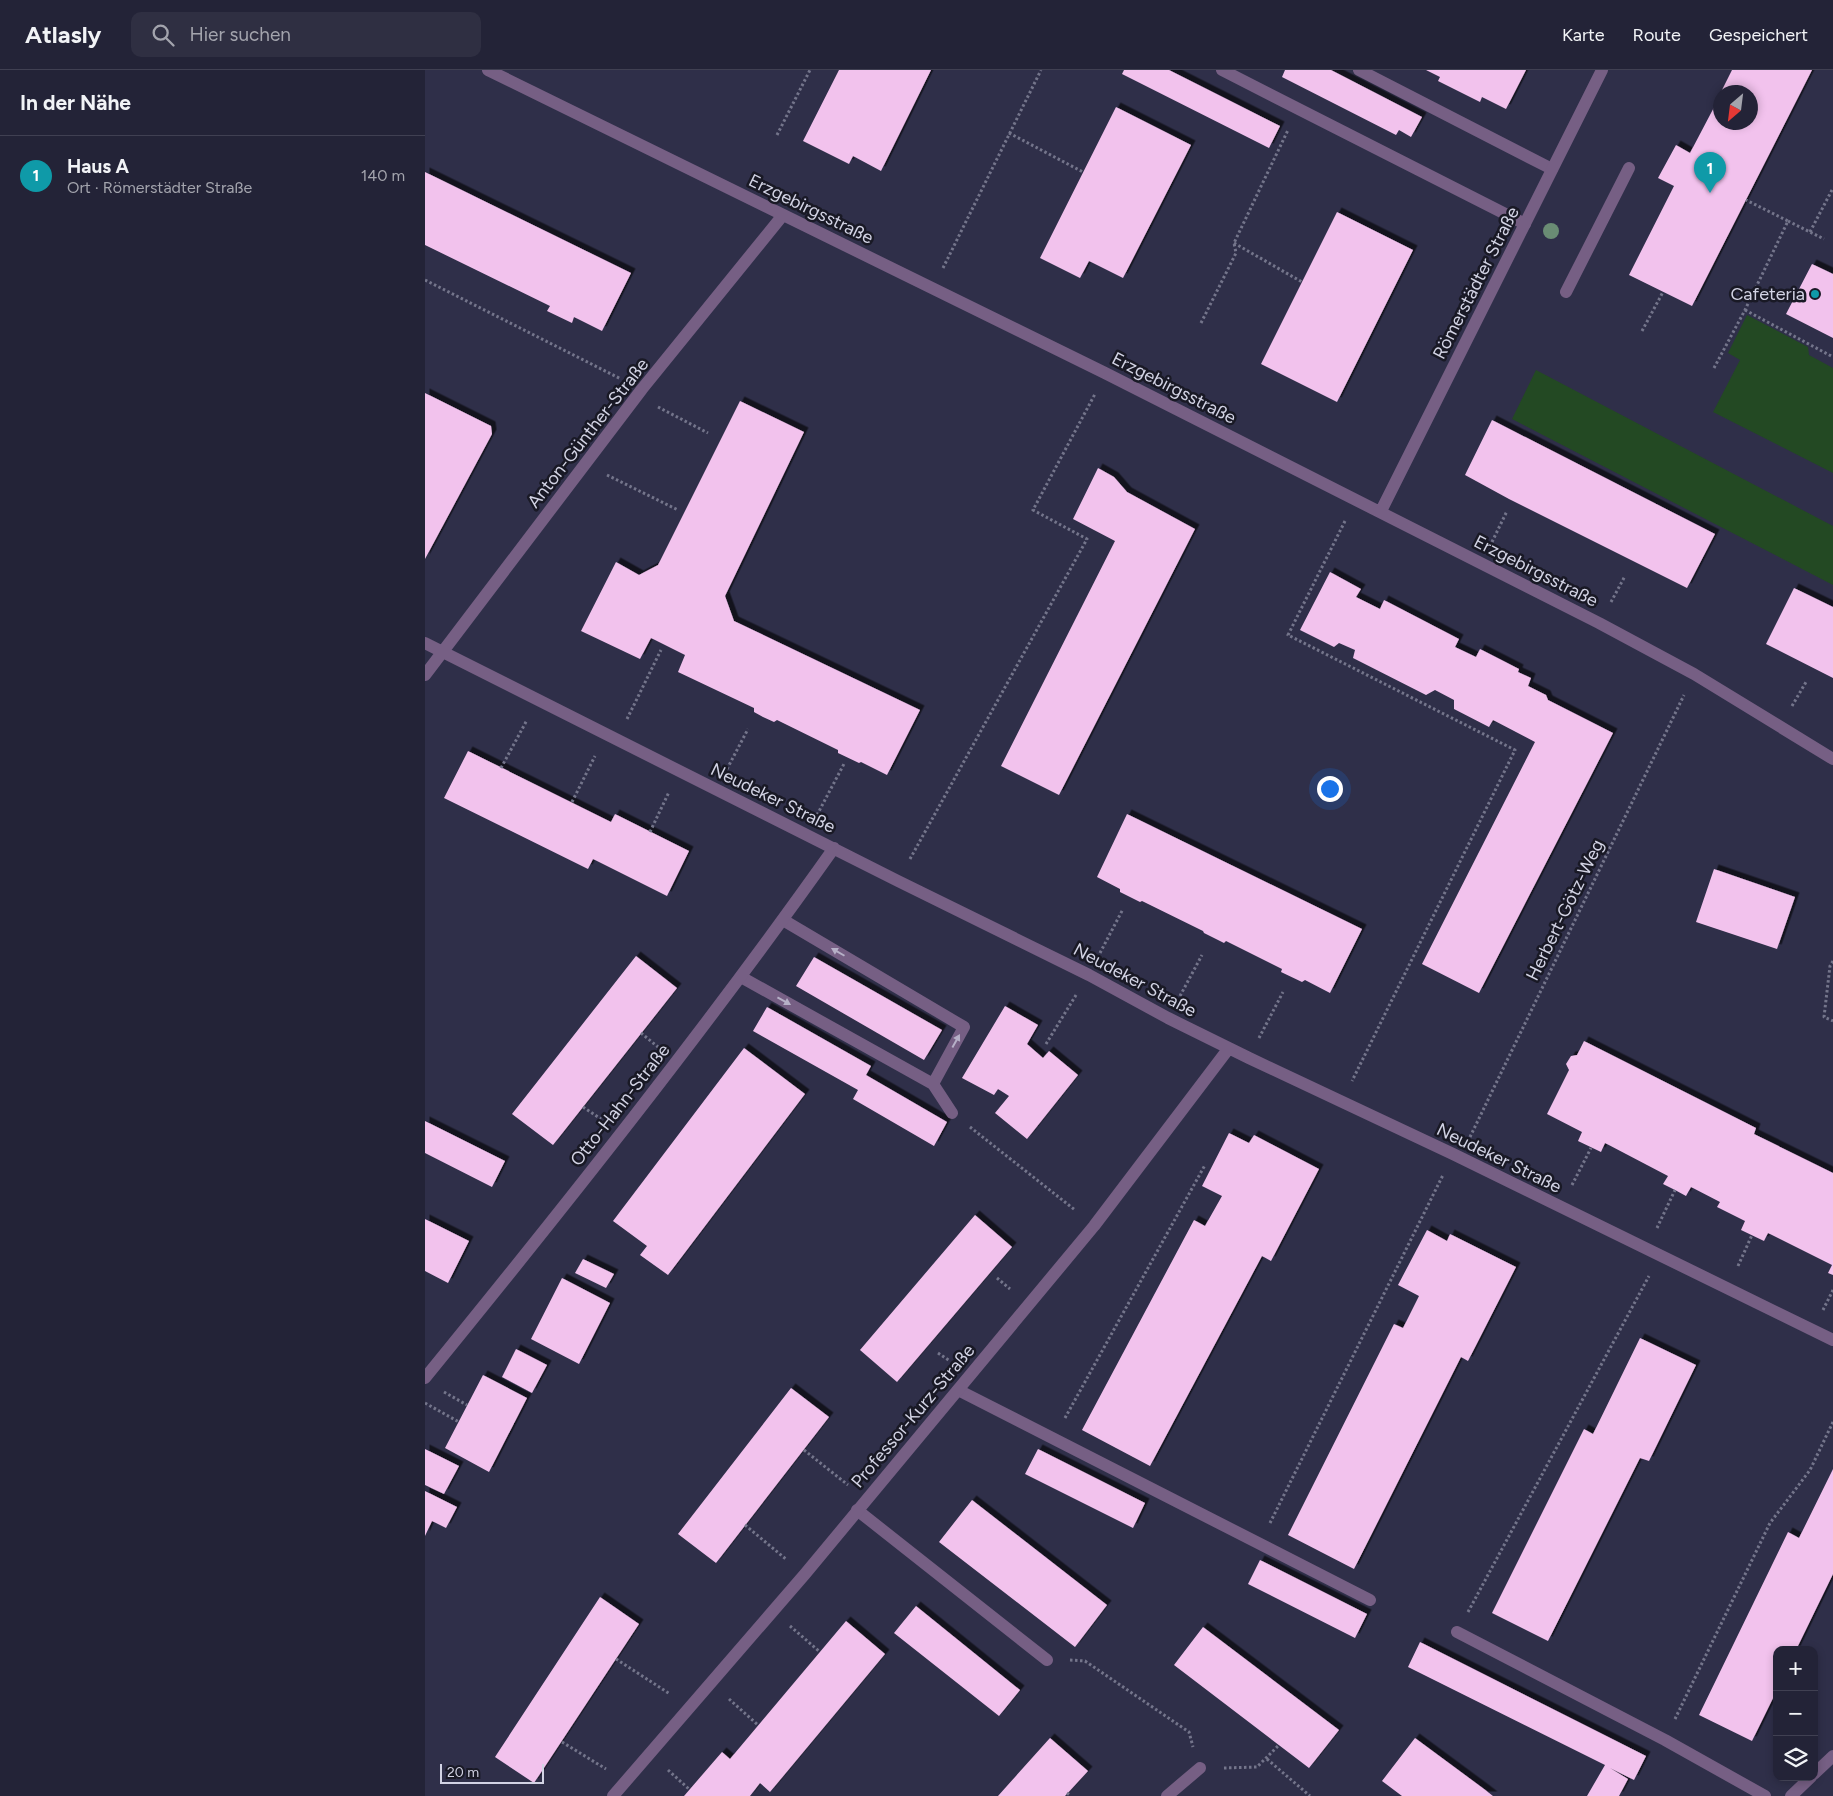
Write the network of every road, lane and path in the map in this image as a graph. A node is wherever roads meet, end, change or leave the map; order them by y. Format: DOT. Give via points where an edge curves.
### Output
graph roads {
  1 [pos="488,70"];
  2 [pos="811,70"];
  3 [pos="1041,70"];
  4 [pos="1222,70"];
  5 [pos="1359,70"];
  6 [pos="1603,70"];
  7 [pos="1288,129"];
  8 [pos="1009,133"];
  9 [pos="777,135"];
  10 [pos="1629,168"];
  11 [pos="1552,170"];
  12 [pos="1083,172"];
  13 [pos="1833,188"];
  14 [pos="1746,200"];
  15 [pos="783,215"];
  16 [pos="1788,221"];
  17 [pos="1525,224"];
  18 [pos="1809,232"];
  19 [pos="1824,239"];
  20 [pos="1234,243"];
  21 [pos="425,280"];
  22 [pos="1302,282"];
  23 [pos="933,288"];
  24 [pos="1566,292"];
  25 [pos="1663,292"];
  26 [pos="1745,310"];
  27 [pos="1201,323"];
  28 [pos="1642,331"];
  29 [pos="1833,357"];
  30 [pos="1714,368"];
  31 [pos="1105,373"];
  32 [pos="628,383"];
  33 [pos="637,397"];
  34 [pos="709,433"];
  35 [pos="586,464"];
  36 [pos="1356,499"];
  37 [pos="678,510"];
  38 [pos="1381,511"];
  39 [pos="1507,511"];
  40 [pos="1481,562"];
  41 [pos="1625,576"];
  42 [pos="1599,623"];
  43 [pos="425,643"];
  44 [pos="661,650"];
  45 [pos="442,652"];
  46 [pos="1694,674"];
  47 [pos="425,675"];
  48 [pos="537,700"];
  49 [pos="748,729"];
  50 [pos="612,737"];
  51 [pos="1833,759"];
  52 [pos="845,762"];
  53 [pos="501,768"];
  54 [pos="679,771"];
  55 [pos="716,790"];
  56 [pos="572,802"];
  57 [pos="650,832"];
  58 [pos="806,834"];
  59 [pos="833,848"];
  60 [pos="898,881"];
  61 [pos="1123,908"];
  62 [pos="783,920"];
  63 [pos="1202,955"];
  64 [pos="1833,961"];
  65 [pos="1089,975"];
  66 [pos="741,977"];
  67 [pos="1283,992"];
  68 [pos="1168,1018"];
  69 [pos="1833,1021"];
  70 [pos="1046,1044"];
  71 [pos="1229,1048"];
  72 [pos="1249,1058"];
  73 [pos="933,1084"];
  74 [pos="1341,1102"];
  75 [pos="952,1112"];
  76 [pos="1591,1148"];
  77 [pos="1457,1156"];
  78 [pos="1205,1165"];
  79 [pos="1675,1190"];
  80 [pos="1561,1208"];
  81 [pos="1094,1226"];
  82 [pos="1752,1235"];
  83 [pos="1647,1250"];
  84 [pos="1660,1256"];
  85 [pos="1727,1288"];
  86 [pos="1833,1340"];
  87 [pos="425,1378"];
  88 [pos="958,1390"];
  89 [pos="425,1404"];
  90 [pos="459,1422"];
  91 [pos="1833,1422"];
  92 [pos="1053,1439"];
  93 [pos="804,1450"];
  94 [pos="866,1500"];
  95 [pos="857,1510"];
  96 [pos="745,1525"];
  97 [pos="1259,1544"];
  98 [pos="805,1574"];
  99 [pos="1370,1600"];
  100 [pos="772,1611"];
  101 [pos="1457,1632"];
  102 [pos="820,1652"];
  103 [pos="616,1659"];
  104 [pos="1047,1660"];
  105 [pos="711,1683"];
  106 [pos="689,1708"];
  107 [pos="758,1725"];
  108 [pos="1665,1740"];
  109 [pos="562,1742"];
  110 [pos="1279,1745"];
  111 [pos="650,1753"];
  112 [pos="1833,1756"];
  113 [pos="1267,1758"];
  114 [pos="1200,1768"];
  115 [pos="1818,1770"];
  116 [pos="626,1781"];
  117 [pos="1807,1781"];
  118 [pos="690,1790"];
  119 [pos="1067,1793"];
  120 [pos="613,1796"];
  121 [pos="1071,1796"];
  122 [pos="1167,1796"];
  123 [pos="1310,1796"];
  124 [pos="1765,1796"];
  125 [pos="1791,1796"];
  1 -- 15 [label="street, Erzgebirgsstraße"];
  2 -- 9 [label="path"];
  3 -- 8 [label="path"];
  4 -- 17 [label="street"];
  5 -- 11 [label="street"];
  6 -- 11 [label="street, Römerstädter Straße"];
  7 -- 20 [label="path"];
  8 -- 12 [label="path"];
  8 -- 23 [label="path"];
  10 -- 24 [label="street"];
  11 -- 17 [label="street, Römerstädter Straße"];
  13 -- 18 [label="path"];
  14 -- 16 [label="path"];
  15 -- 23 [label="street, Erzgebirgsstraße"];
  15 -- 33 [label="street, Anton-Günther-Straße"];
  16 -- 18 [label="path"];
  16 -- 26 [label="path"];
  17 -- 38 [label="street, Römerstädter Straße"];
  18 -- 19 [label="path"];
  20 -- 22 [label="path"];
  20 -- 27 [label="path" via="1236,253"];
  21 -- 32 [label="path"];
  23 -- 31 [label="street, Erzgebirgsstraße"];
  25 -- 28 [label="path"];
  26 -- 29 [label="path"];
  26 -- 30 [label="path"];
  31 -- 36 [label="street, Erzgebirgsstraße"];
  31 -- 60 [label="path" via="1033,510 1087,539"];
  33 -- 34 [label="path"];
  33 -- 35 [label="street, Anton-Günther-Straße"];
  35 -- 37 [label="path"];
  35 -- 45 [label="street, Anton-Günther-Straße"];
  36 -- 38 [label="street, Erzgebirgsstraße"];
  36 -- 74 [label="path" via="1288,635 1515,750"];
  38 -- 40 [label="street, Erzgebirgsstraße"];
  39 -- 40 [label="path"];
  40 -- 42 [label="street, Erzgebirgsstraße"];
  41 -- 42 [label="path"];
  42 -- 46 [label="street, Erzgebirgsstraße"];
  43 -- 45 [label="street, Neudeker Straße"];
  44 -- 50 [label="path"];
  45 -- 47 [label="street, Anton-Günther-Straße"];
  45 -- 48 [label="street, Neudeker Straße"];
  46 -- 51 [label="street, Erzgebirgsstraße"];
  46 -- 77 [label="path, Herbert-Götz-Weg"];
  48 -- 50 [label="street, Neudeker Straße"];
  48 -- 53 [label="path"];
  49 -- 55 [label="path"];
  50 -- 54 [label="street, Neudeker Straße"];
  50 -- 56 [label="path"];
  52 -- 58 [label="path"];
  54 -- 55 [label="street, Neudeker Straße"];
  54 -- 57 [label="path"];
  55 -- 58 [label="street, Neudeker Straße"];
  58 -- 59 [label="street, Neudeker Straße"];
  59 -- 60 [label="street, Neudeker Straße"];
  59 -- 62 [label="street, Otto-Hahn-Straße"];
  60 -- 65 [label="street, Neudeker Straße"];
  61 -- 65 [label="path"];
  62 -- 66 [label="street, Otto-Hahn-Straße"];
  73 -- 62 [label="street, one-way" via="964,1027"];
  63 -- 68 [label="path"];
  64 -- 69 [label="path" via="1825,1017"];
  65 -- 68 [label="street, Neudeker Straße"];
  65 -- 70 [label="path"];
  66 -- 73 [label="street, one-way"];
  66 -- 87 [label="street, Otto-Hahn-Straße"];
  67 -- 72 [label="path"];
  68 -- 71 [label="street, Neudeker Straße"];
  71 -- 72 [label="street, Neudeker Straße"];
  71 -- 81 [label="street, Professor-Kurz-Straße"];
  72 -- 74 [label="street, Neudeker Straße"];
  73 -- 75 [label="street"];
  74 -- 77 [label="street, Neudeker Straße"];
  75 -- 81 [label="path"];
  76 -- 80 [label="path"];
  77 -- 80 [label="street, Neudeker Straße"];
  77 -- 97 [label="path, Herbert-Götz-Weg"];
  78 -- 92 [label="path"];
  79 -- 83 [label="path"];
  80 -- 83 [label="street, Neudeker Straße"];
  81 -- 88 [label="street, Professor-Kurz-Straße"];
  82 -- 85 [label="path"];
  83 -- 84 [label="street, Neudeker Straße"];
  84 -- 85 [label="street, Neudeker Straße"];
  84 -- 101 [label="path"];
  85 -- 86 [label="street, Neudeker Straße"];
  88 -- 92 [label="street"];
  88 -- 94 [label="street, Professor-Kurz-Straße"];
  89 -- 90 [label="path"];
  91 -- 108 [label="path" via="1810,1470 1770,1523"];
  92 -- 97 [label="street"];
  93 -- 94 [label="path"];
  94 -- 95 [label="street, Professor-Kurz-Straße"];
  95 -- 98 [label="street, Professor-Kurz-Straße"];
  95 -- 104 [label="street"];
  96 -- 98 [label="path"];
  97 -- 99 [label="street"];
  98 -- 100 [label="street, Professor-Kurz-Straße"];
  100 -- 102 [label="path"];
  100 -- 105 [label="street, Professor-Kurz-Straße"];
  101 -- 108 [label="street"];
  103 -- 106 [label="path"];
  104 -- 114 [label="path" via="1085,1661 1189,1732"];
  105 -- 106 [label="street, Professor-Kurz-Straße"];
  105 -- 107 [label="path"];
  106 -- 111 [label="street, Professor-Kurz-Straße"];
  108 -- 124 [label="street"];
  109 -- 116 [label="path"];
  110 -- 113 [label="path"];
  111 -- 116 [label="street, Professor-Kurz-Straße"];
  111 -- 118 [label="path"];
  112 -- 115 [label="street"];
  113 -- 114 [label="path" via="1257,1767"];
  113 -- 123 [label="path"];
  114 -- 122 [label="street"];
  116 -- 120 [label="street, Professor-Kurz-Straße"];
  117 -- 125 [label="street"];
  119 -- 121 [label="path"];
}
